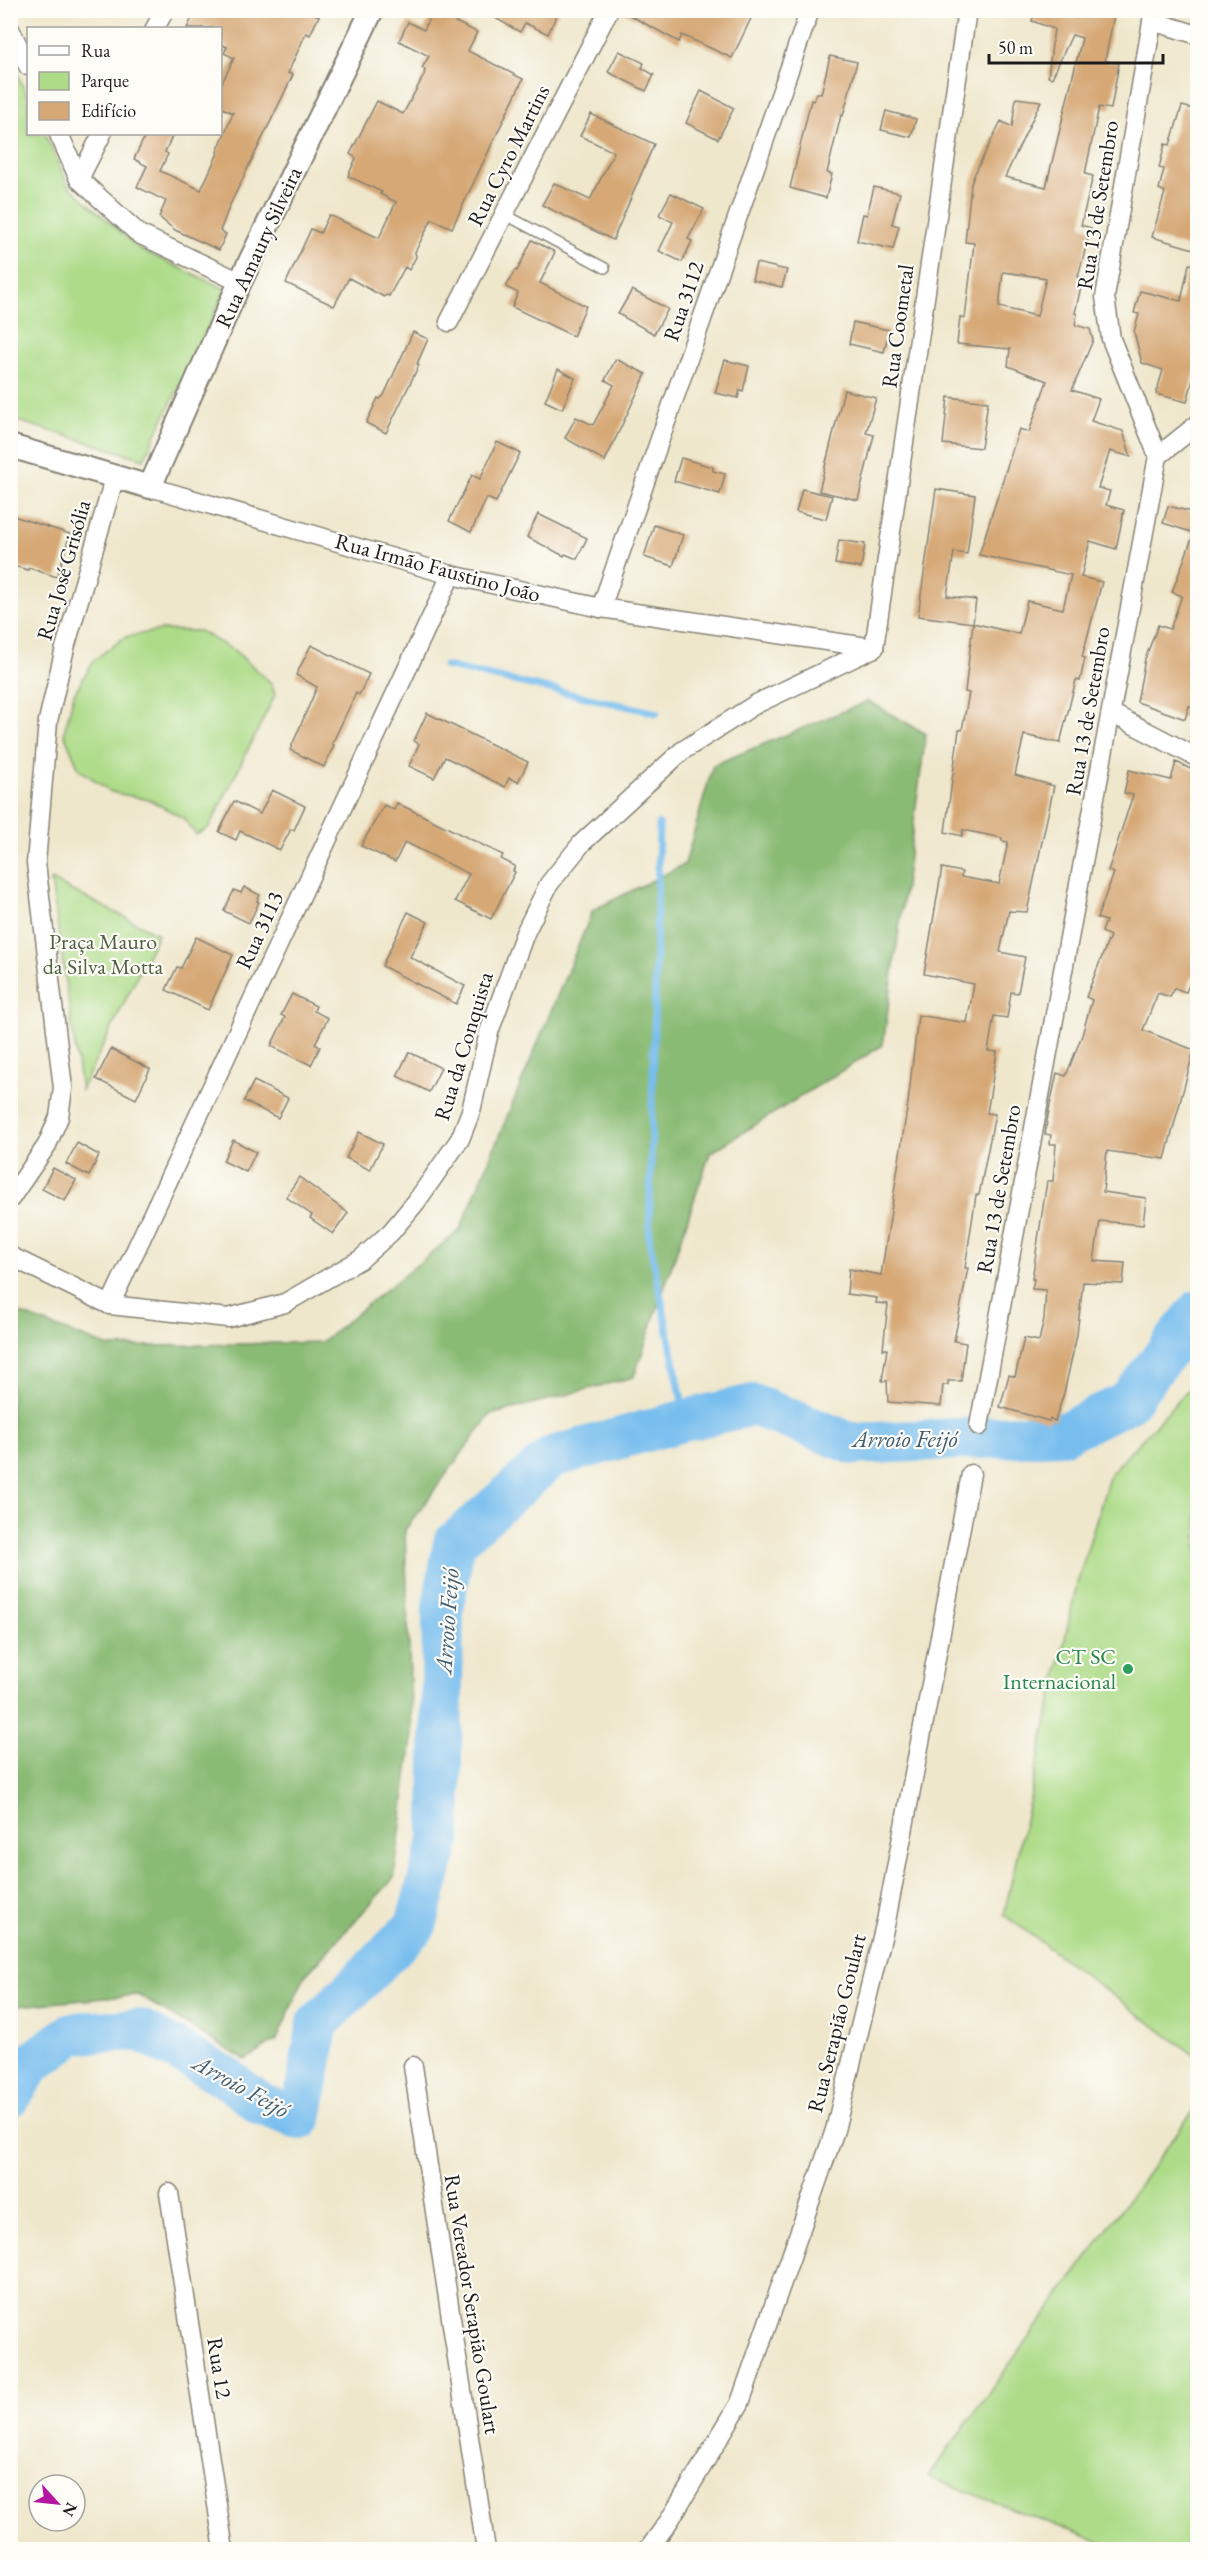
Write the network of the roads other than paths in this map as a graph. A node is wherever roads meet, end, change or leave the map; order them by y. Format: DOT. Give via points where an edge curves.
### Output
graph roads {
  1 [pos="165,10"];
  2 [pos="372,10"];
  3 [pos="609,10"];
  4 [pos="810,10"];
  5 [pos="967,10"];
  6 [pos="1153,16"];
  7 [pos="156,27"];
  8 [pos="10,29"];
  9 [pos="1197,35"];
  10 [pos="27,64"];
  11 [pos="59,135"];
  12 [pos="101,135"];
  13 [pos="79,179"];
  14 [pos="504,214"];
  15 [pos="605,268"];
  16 [pos="240,282"];
  17 [pos="449,322"];
  18 [pos="1197,424"];
  19 [pos="10,446"];
  20 [pos="1158,456"];
  21 [pos="115,477"];
  22 [pos="150,487"];
  23 [pos="451,575"];
  24 [pos="601,608"];
  25 [pos="874,648"];
  26 [pos="1111,713"];
  27 [pos="1197,758"];
  28 [pos="10,1199"];
  29 [pos="10,1256"];
  30 [pos="110,1305"];
  31 [pos="979,1426"];
  32 [pos="971,1474"];
  33 [pos="413,2066"];
  34 [pos="169,2193"];
  35 [pos="224,2550"];
  36 [pos="486,2550"];
  37 [pos="648,2550"];
  1 -- 7 [label="street"];
  2 -- 16 [label="street, Rua Amaury Silveira"];
  3 -- 14 [label="street, Rua Cyro Martins"];
  4 -- 24 [label="street, Rua 3112"];
  5 -- 25 [label="street, Rua Coometal"];
  6 -- 9 [label="street"];
  6 -- 20 [label="street, Rua 13 de Setembro" via="1105,297 1111,339"];
  8 -- 10 [label="street"];
  11 -- 13 [label="street"];
  12 -- 13 [label="street"];
  13 -- 16 [label="street" via="139,234"];
  14 -- 15 [label="lane"];
  14 -- 17 [label="street, Rua Cyro Martins"];
  16 -- 22 [label="street, Rua Amaury Silveira"];
  18 -- 20 [label="street"];
  19 -- 21 [label="street, Rua Irmão Faustino João"];
  20 -- 26 [label="street, Rua 13 de Setembro"];
  21 -- 22 [label="street, Rua Irmão Faustino João"];
  21 -- 28 [label="street, Rua José Grisólia" via="65,648 46,733 36,863 63,1088 59,1117 47,1145"];
  22 -- 23 [label="street, Rua Irmão Faustino João"];
  23 -- 24 [label="street, Rua Irmão Faustino João"];
  23 -- 30 [label="street, Rua 3113"];
  24 -- 25 [label="street, Rua Irmão Faustino João"];
  25 -- 30 [label="street, Rua da Conquista" via="756,704 682,751 582,843 549,884 525,933 489,1032 471,1111 460,1139 416,1202 361,1259 285,1303 228,1318"];
  26 -- 27 [label="street"];
  26 -- 31 [label="street, Rua 13 de Setembro"];
  29 -- 30 [label="street, Rua da Conquista"];
  32 -- 37 [label="street, Rua Serapião Goulart" via="886,1921 835,2130 740,2403"];
  33 -- 36 [label="street, Rua Vereador Serapião Goulart"];
  34 -- 35 [label="street, Rua 12"];
}
